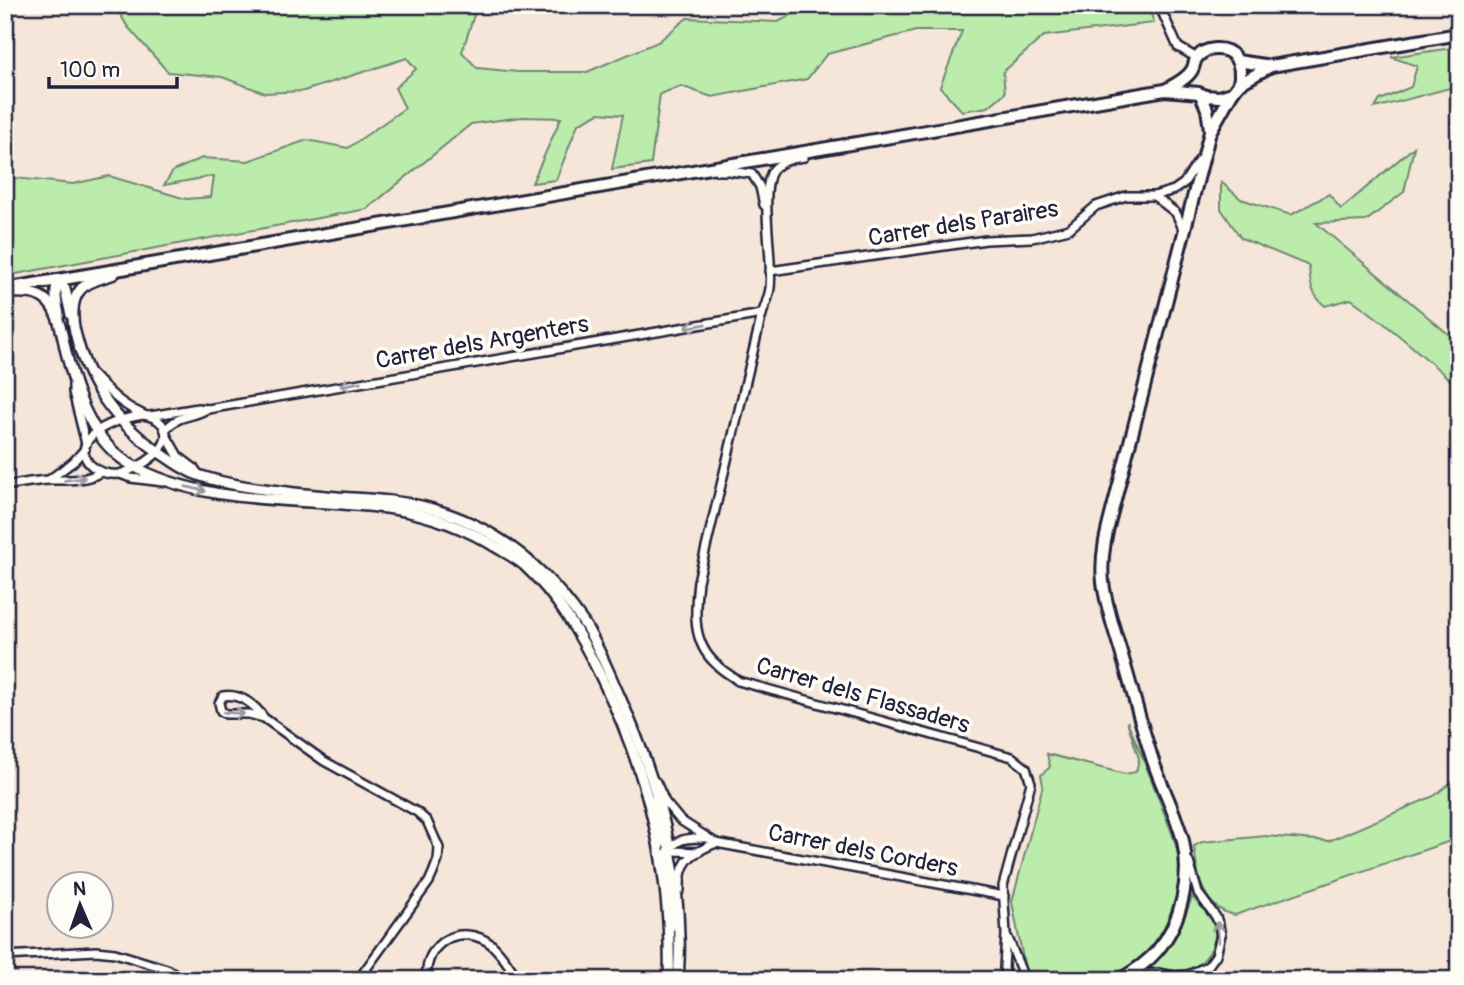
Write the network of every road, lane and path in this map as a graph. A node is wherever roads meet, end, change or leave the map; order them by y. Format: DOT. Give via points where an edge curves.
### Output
graph roads {
  1 [pos="1159,5"];
  2 [pos="1459,34"];
  3 [pos="1197,58"];
  4 [pos="1237,61"];
  5 [pos="1271,66"];
  6 [pos="1192,70"];
  7 [pos="1235,88"];
  8 [pos="1165,90"];
  9 [pos="1200,94"];
  10 [pos="1210,132"];
  11 [pos="1206,146"];
  12 [pos="836,147"];
  13 [pos="694,171"];
  14 [pos="1154,196"];
  15 [pos="769,230"];
  16 [pos="1184,231"];
  17 [pos="134,267"];
  18 [pos="770,271"];
  19 [pos="59,280"];
  20 [pos="5,291"];
  21 [pos="762,314"];
  22 [pos="73,323"];
  23 [pos="60,325"];
  24 [pos="86,367"];
  25 [pos="72,376"];
  26 [pos="208,409"];
  27 [pos="147,415"];
  28 [pos="121,420"];
  29 [pos="97,432"];
  30 [pos="165,433"];
  31 [pos="85,446"];
  32 [pos="158,452"];
  33 [pos="136,468"];
  34 [pos="101,472"];
  35 [pos="120,473"];
  36 [pos="199,475"];
  37 [pos="49,480"];
  38 [pos="169,481"];
  39 [pos="5,486"];
  40 [pos="289,497"];
  41 [pos="391,501"];
  42 [pos="365,507"];
  43 [pos="406,512"];
  44 [pos="427,516"];
  45 [pos="452,516"];
  46 [pos="472,533"];
  47 [pos="510,546"];
  48 [pos="520,553"];
  49 [pos="571,619"];
  50 [pos="264,718"];
  51 [pos="633,727"];
  52 [pos="649,768"];
  53 [pos="645,787"];
  54 [pos="708,838"];
  55 [pos="716,843"];
  56 [pos="1183,843"];
  57 [pos="669,848"];
  58 [pos="699,852"];
  59 [pos="1004,896"];
  60 [pos="678,913"];
  61 [pos="669,934"];
  62 [pos="1006,934"];
  63 [pos="5,956"];
  64 [pos="1025,979"];
  65 [pos="186,980"];
  66 [pos="358,980"];
  67 [pos="427,980"];
  68 [pos="519,980"];
  69 [pos="669,980"];
  70 [pos="678,980"];
  71 [pos="1007,980"];
  72 [pos="1119,980"];
  73 [pos="1131,980"];
  1 -- 3 [label="street" via="1178,47"];
  2 -- 5 [label="main road"];
  3 -- 4 [label="main road" via="1204,51 1222,49"];
  3 -- 6 [label="main road"];
  4 -- 5 [label="main road"];
  4 -- 7 [label="main road" via="1240,71"];
  5 -- 7 [label="main road"];
  6 -- 8 [label="main road"];
  6 -- 9 [label="main road"];
  7 -- 9 [label="main road" via="1219,97"];
  7 -- 10 [label="main road"];
  8 -- 9 [label="main road"];
  8 -- 12 [label="main road"];
  9 -- 10 [label="main road" via="1208,109"];
  10 -- 11 [label="main road"];
  11 -- 14 [label="street, Carrer dels Paraires" via="1184,183"];
  11 -- 16 [label="main road"];
  12 -- 13 [label="main road"];
  12 -- 15 [label="street, Carrer dels Flassaders" via="783,162 774,169 767,198"];
  13 -- 15 [label="street, Carrer dels Flassaders" via="752,174 760,187"];
  13 -- 17 [label="main road"];
  14 -- 16 [label="street" via="1176,213"];
  14 -- 18 [label="street, Carrer dels Paraires" via="1126,197 1096,206 1069,229 1032,238 986,240"];
  15 -- 18 [label="street, Carrer dels Flassaders"];
  16 -- 56 [label="main road" via="1108,526 1102,572 1140,718"];
  17 -- 19 [label="main road"];
  17 -- 22 [label="street" via="80,288"];
  18 -- 21 [label="street, Carrer dels Flassaders" via="771,287"];
  19 -- 20 [label="main road"];
  19 -- 22 [label="street"];
  19 -- 23 [label="street" via="55,295"];
  20 -- 23 [label="street" via="42,297"];
  21 -- 26 [label="street, Carrer dels Argenters, one-way"];
  21 -- 59 [label="street, Carrer dels Flassaders" via="698,581 695,618 701,644 714,664 738,681 1012,757 1026,768 1031,783"];
  22 -- 24 [label="street"];
  23 -- 25 [label="street"];
  24 -- 27 [label="street" via="115,399"];
  24 -- 28 [label="street" via="97,391"];
  25 -- 29 [label="street"];
  25 -- 31 [label="street"];
  26 -- 27 [label="street, Carrer dels Argenters"];
  26 -- 30 [label="street, Carrer dels Argenters" via="177,419"];
  27 -- 28 [label="street, Carrer dels Argenters"];
  27 -- 30 [label="street" via="159,421"];
  28 -- 29 [label="street, Carrer dels Argenters"];
  28 -- 32 [label="street"];
  29 -- 31 [label="street, Carrer dels Argenters"];
  29 -- 33 [label="street"];
  30 -- 32 [label="street"];
  30 -- 36 [label="street" via="178,456"];
  31 -- 34 [label="street" via="90,466"];
  31 -- 37 [label="street, Carrer dels Argenters"];
  32 -- 33 [label="street"];
  32 -- 36 [label="street"];
  33 -- 35 [label="street"];
  33 -- 38 [label="street"];
  34 -- 35 [label="street"];
  37 -- 34 [label="street, one-way"];
  35 -- 38 [label="street"];
  36 -- 40 [label="street"];
  37 -- 39 [label="street"];
  38 -- 40 [label="street, one-way" via="219,493"];
  40 -- 41 [label="street"];
  40 -- 42 [label="street"];
  41 -- 42 [label="street"];
  41 -- 43 [label="street"];
  41 -- 45 [label="street"];
  42 -- 43 [label="street"];
  43 -- 44 [label="street"];
  44 -- 45 [label="street"];
  44 -- 46 [label="street"];
  45 -- 46 [label="street"];
  45 -- 47 [label="street"];
  46 -- 47 [label="street"];
  46 -- 49 [label="street" via="522,563"];
  47 -- 48 [label="street"];
  48 -- 49 [label="street" via="558,593"];
  48 -- 51 [label="street" via="559,589 584,624"];
  49 -- 51 [label="street"];
  49 -- 53 [label="street" via="610,695"];
  50 -- 50 [label="street, one-way" via="240,697 223,696 219,703 226,714"];
  50 -- 66 [label="street" via="324,761 417,813 427,821 439,848 429,882"];
  51 -- 52 [label="street"];
  52 -- 54 [label="street, Carrer dels Corders" via="665,802 680,820"];
  52 -- 57 [label="street"];
  53 -- 57 [label="street" via="652,794 662,839"];
  53 -- 61 [label="street" via="661,852"];
  54 -- 55 [label="street, Carrer dels Corders"];
  54 -- 57 [label="street" via="687,838"];
  55 -- 58 [label="street"];
  55 -- 59 [label="street, Carrer dels Corders"];
  56 -- 72 [label="main road" via="1184,887 1172,927 1157,951"];
  73 -- 56 [label="street, one-way" via="1145,974 1188,975 1208,966 1216,955 1219,925 1198,892"];
  57 -- 58 [label="street"];
  57 -- 60 [label="street"];
  57 -- 61 [label="street" via="665,855 672,922"];
  58 -- 60 [label="street" via="687,859 679,876"];
  59 -- 62 [label="street, Carrer dels Flassaders"];
  60 -- 70 [label="street"];
  61 -- 69 [label="street"];
  62 -- 64 [label="street, Carrer dels Flassaders"];
  62 -- 71 [label="street, Carrer dels Flassaders"];
  63 -- 65 [label="street" via="115,953 167,968"];
  67 -- 68 [label="street" via="430,955 446,939 459,934 491,944"];
}
